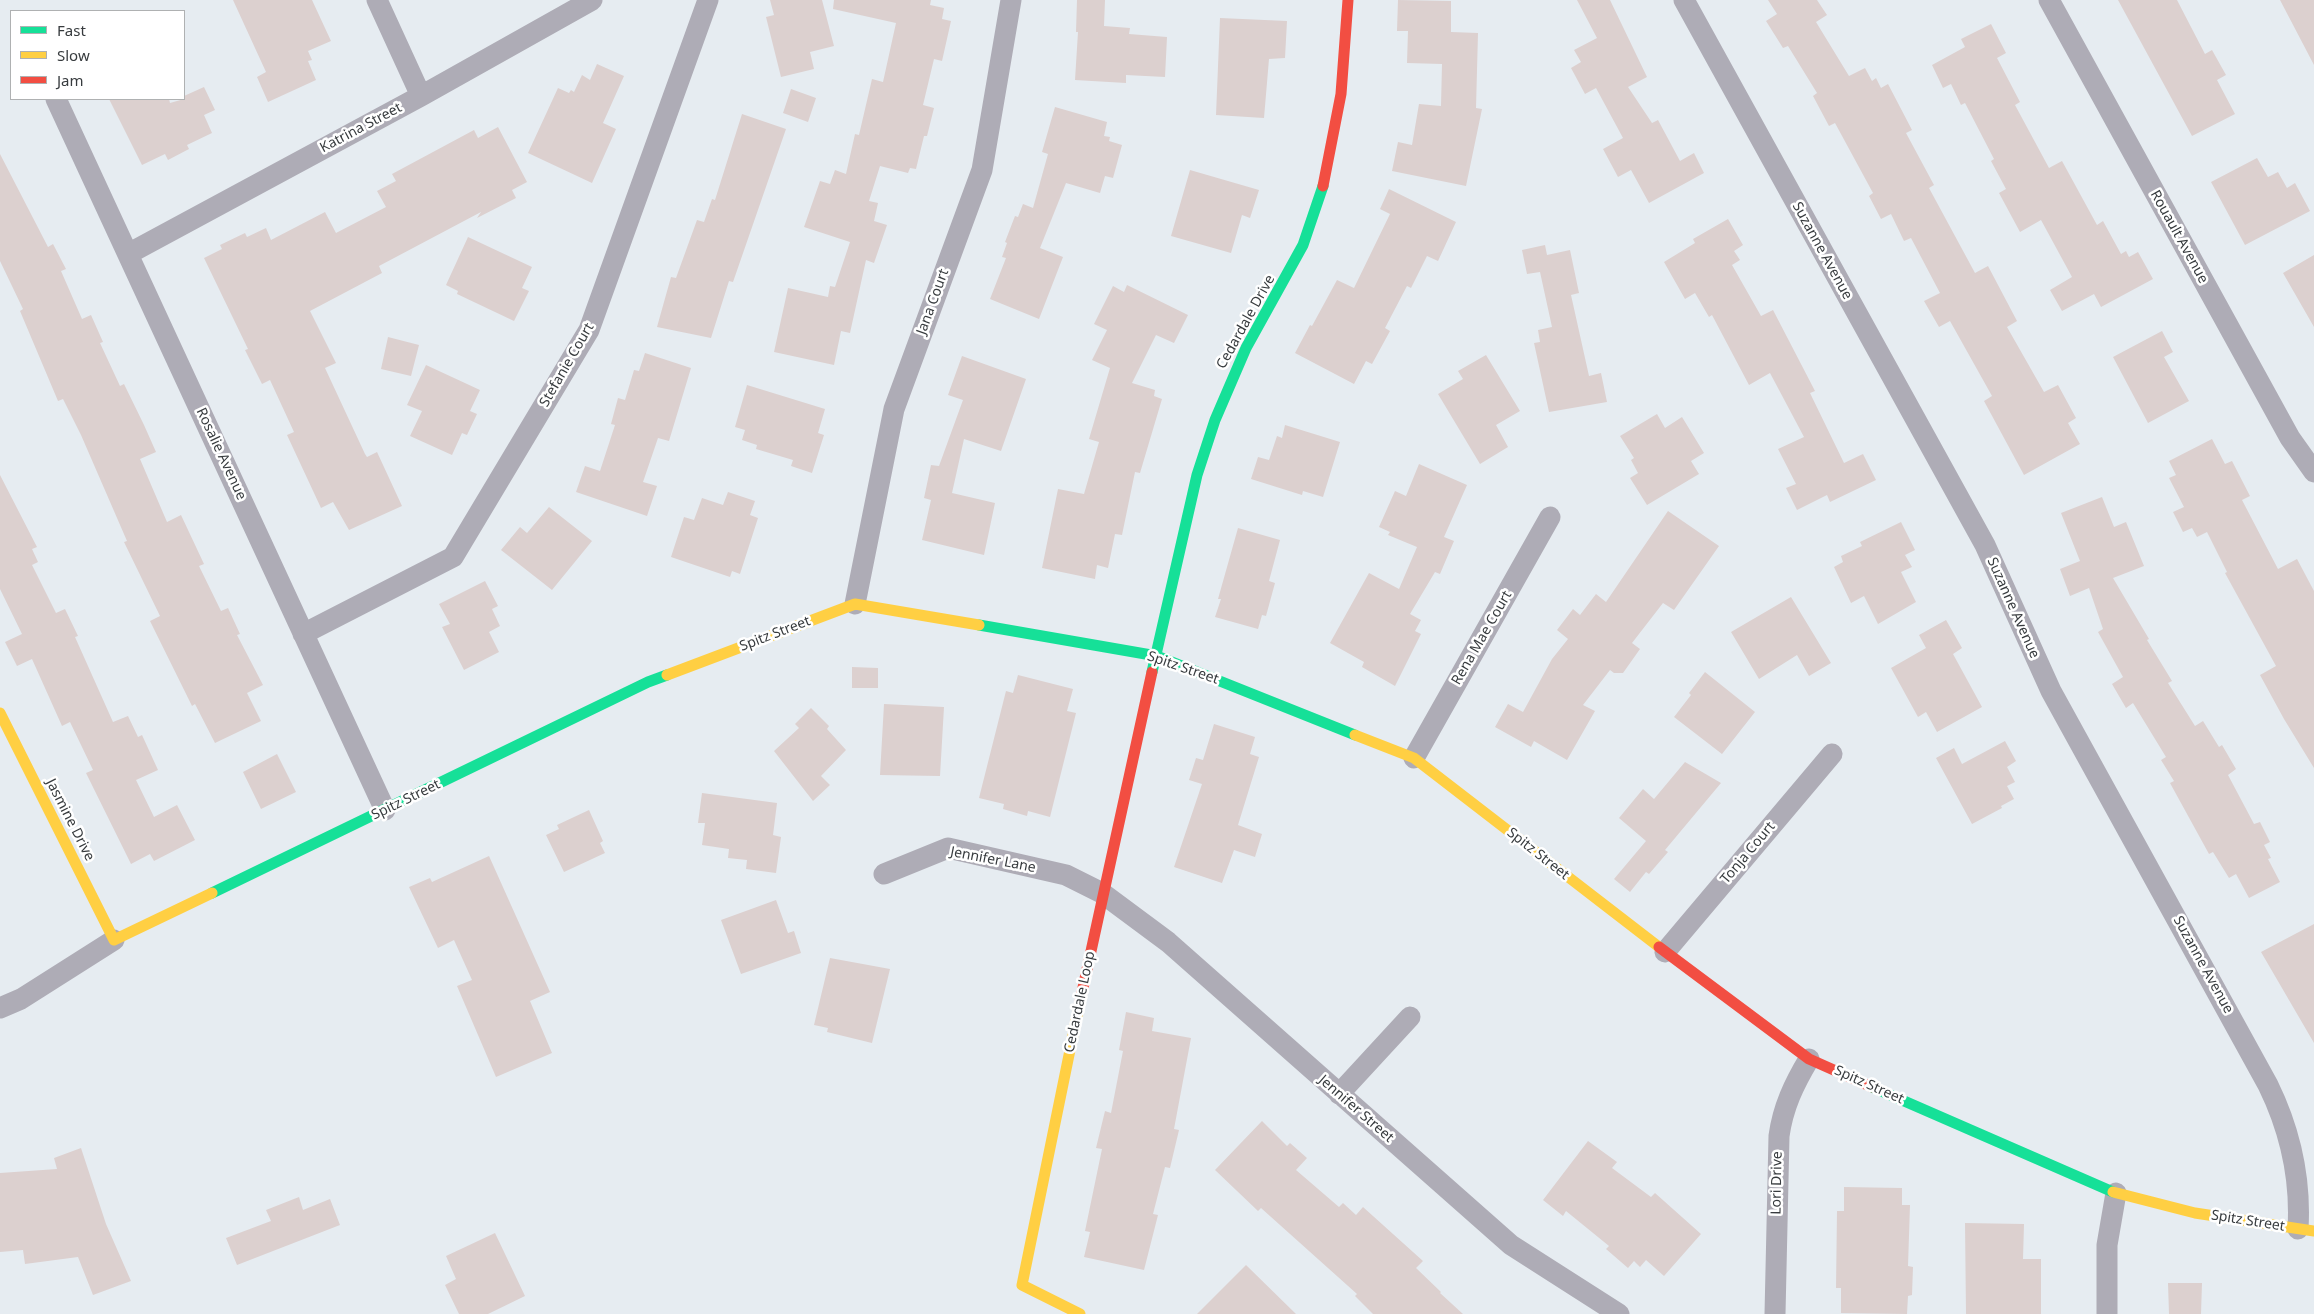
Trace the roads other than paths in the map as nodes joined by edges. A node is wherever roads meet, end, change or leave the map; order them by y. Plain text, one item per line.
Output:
1 (377, 0) edge
2 (592, 0) edge
3 (708, 0) edge
4 (1011, 0) edge
5 (1348, 0) edge
6 (1684, 0) edge
7 (2049, 0) edge
8 (421, 96) junction
9 (56, 100) edge
10 (128, 254) junction
11 (2314, 472) edge
12 (1550, 517) dead end
13 (855, 604) junction
14 (303, 634) junction
15 (1156, 656) junction
16 (0, 713) edge
17 (1832, 754) dead end
18 (1414, 758) junction
19 (385, 810) junction
20 (884, 874) dead end
21 (1102, 893) junction
22 (114, 940) junction
23 (1664, 952) junction
24 (0, 1008) edge
25 (1410, 1017) dead end
26 (1809, 1059) junction
27 (1339, 1094) junction
28 (2116, 1193) junction
29 (2306, 1230) edge
30 (1080, 1314) edge
31 (1619, 1314) edge
32 (1775, 1314) edge
33 (2107, 1314) edge

1 - 8 street
2 - 8 street, Katrina Street
3 - 14 street, Stefanie Court
4 - 13 street, Jana Court
5 - 15 street, Cedardale Drive
6 - 29 street, Suzanne Avenue
7 - 11 street, Rouault Avenue
8 - 10 street, Katrina Street
9 - 10 street, Rosalie Avenue
10 - 14 street, Rosalie Avenue
12 - 18 street, Rena Mae Court
13 - 15 street, Spitz Street
13 - 19 street, Spitz Street
14 - 19 street, Rosalie Avenue
15 - 18 street, Spitz Street
15 - 21 street, Cedardale Loop
16 - 22 street, Jasmine Drive
17 - 23 street, Tonja Court
18 - 23 street, Spitz Street
19 - 22 street, Spitz Street
20 - 21 street, Jennifer Lane
21 - 27 street, Jennifer Street
21 - 30 street, Cedardale Loop
22 - 24 street, Spitz Street
23 - 26 street, Spitz Street
25 - 27 street
26 - 28 street, Spitz Street
26 - 32 street, Lori Drive
27 - 31 street, Jennifer Street
28 - 29 street, Spitz Street
28 - 33 street

